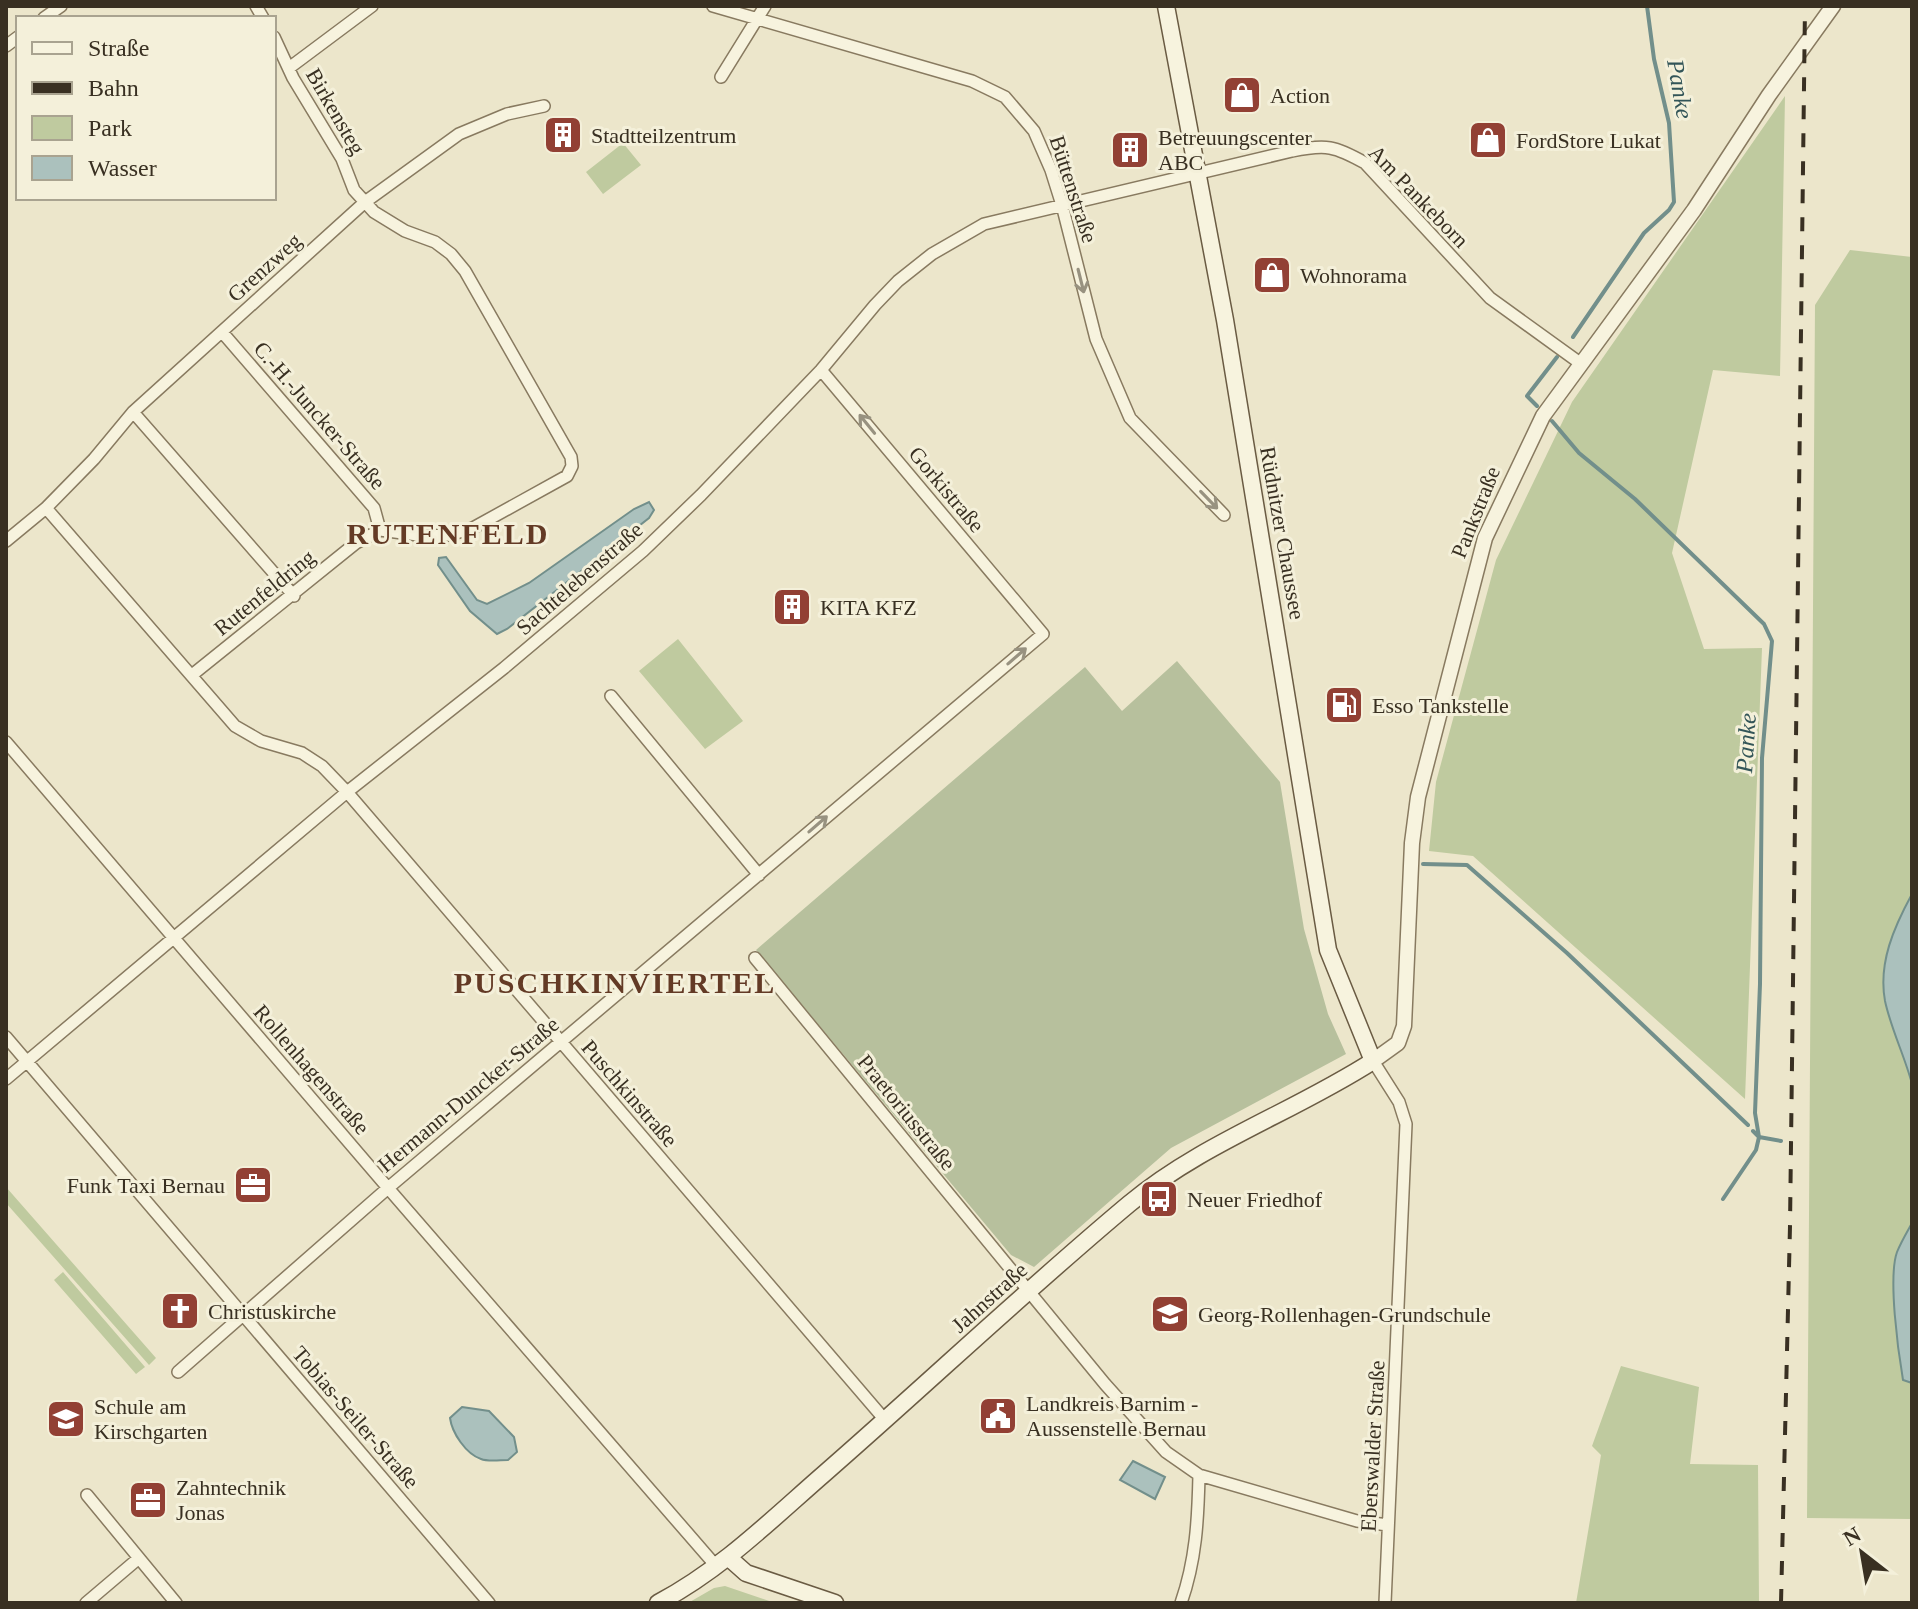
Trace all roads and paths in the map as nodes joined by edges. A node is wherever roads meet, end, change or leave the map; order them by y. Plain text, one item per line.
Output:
1 (372, 6) edge
2 (713, 6) edge
3 (765, 6) edge
4 (1166, 6) edge
5 (1833, 6) edge
6 (757, 18) junction
7 (276, 41) edge
8 (289, 68) junction
9 (721, 77) dead end
10 (544, 106) dead end
11 (1198, 173) junction
12 (365, 202) junction
13 (1062, 205) junction
14 (222, 332) junction
15 (1580, 363) junction
16 (821, 370) junction
17 (133, 412) junction
18 (46, 508) junction
19 (1224, 515) dead end
20 (380, 530) junction
21 (6, 541) edge
22 (294, 596) junction
23 (1043, 634) joint
24 (192, 675) junction
25 (611, 696) dead end
26 (6, 742) edge
27 (347, 792) junction
28 (759, 875) junction
29 (175, 937) junction
30 (755, 958) dead end
31 (6, 1037) edge
32 (560, 1043) junction
33 (1373, 1061) junction
34 (26, 1062) junction
35 (6, 1079) edge
36 (388, 1188) junction
37 (1029, 1290) junction
38 (242, 1316) junction
39 (178, 1372) dead end
40 (885, 1420) junction
41 (1199, 1475) junction
42 (87, 1495) dead end
43 (1388, 1525) junction
44 (139, 1558) junction
45 (722, 1562) junction
46 (86, 1603) edge
47 (176, 1603) edge
48 (489, 1603) edge
49 (658, 1603) edge
50 (835, 1603) edge
51 (1181, 1603) edge
52 (1385, 1603) edge

1 - 8 street
2 - 6 street, Büttenstraße
3 - 6 street
4 - 11 main road, Rüdnitzer Chaussee
5 - 15 street, Pankstraße
6 - 9 street
6 - 13 street, Büttenstraße
7 - 8 street, Birkensteg
8 - 12 street, Birkensteg
10 - 12 street, Grenzweg
11 - 13 street, Sachtelebenstraße
11 - 15 street, Am Pankeborn
11 - 33 main road, Rüdnitzer Chaussee
12 - 14 street, Grenzweg
12 - 20 street
13 - 16 street, Sachtelebenstraße
13 -> 19 street, Büttenstraße
14 - 17 street, Grenzweg
14 - 20 street, C.-H.-Juncker-Straße
15 - 33 street, Pankstraße
23 -> 16 street, Gorkistraße
16 - 27 street, Sachtelebenstraße
17 - 18 street, Grenzweg
17 - 22 street
18 - 21 street, Grenzweg
18 - 24 street
20 - 22 street, Rutenfeldring
22 - 24 street, Rutenfeldring
28 -> 23 street, Hermann-Duncker-Straße
24 - 27 street
25 - 28 street
26 - 29 street, Rollenhagenstraße
27 - 29 street, Sachtelebenstraße
27 - 32 street, Puschkinstraße
28 - 32 street, Hermann-Duncker-Straße
29 - 34 street, Sachtelebenstraße
29 - 36 street, Rollenhagenstraße
30 - 37 street, Praetoriusstraße
31 - 34 street, Tobias-Seiler-Straße
32 - 36 street, Hermann-Duncker-Straße
32 - 40 street, Puschkinstraße
33 - 37 main road, Jahnstraße
33 - 43 street, Eberswalder Straße
34 - 35 street, Sachtelebenstraße
34 - 38 street, Tobias-Seiler-Straße
36 - 38 street, Hermann-Duncker-Straße
36 - 45 street, Rollenhagenstraße
37 - 40 main road, Jahnstraße
37 - 41 street, Praetoriusstraße
38 - 39 street, Hermann-Duncker-Straße
38 - 48 street, Tobias-Seiler-Straße
40 - 45 main road, Jahnstraße
41 - 43 street, Praetoriusstraße
41 - 51 street
42 - 44 street
43 - 52 street, Eberswalder Straße
44 - 46 street
44 - 47 street
45 - 49 main road, Jahnstraße
45 - 50 main road

